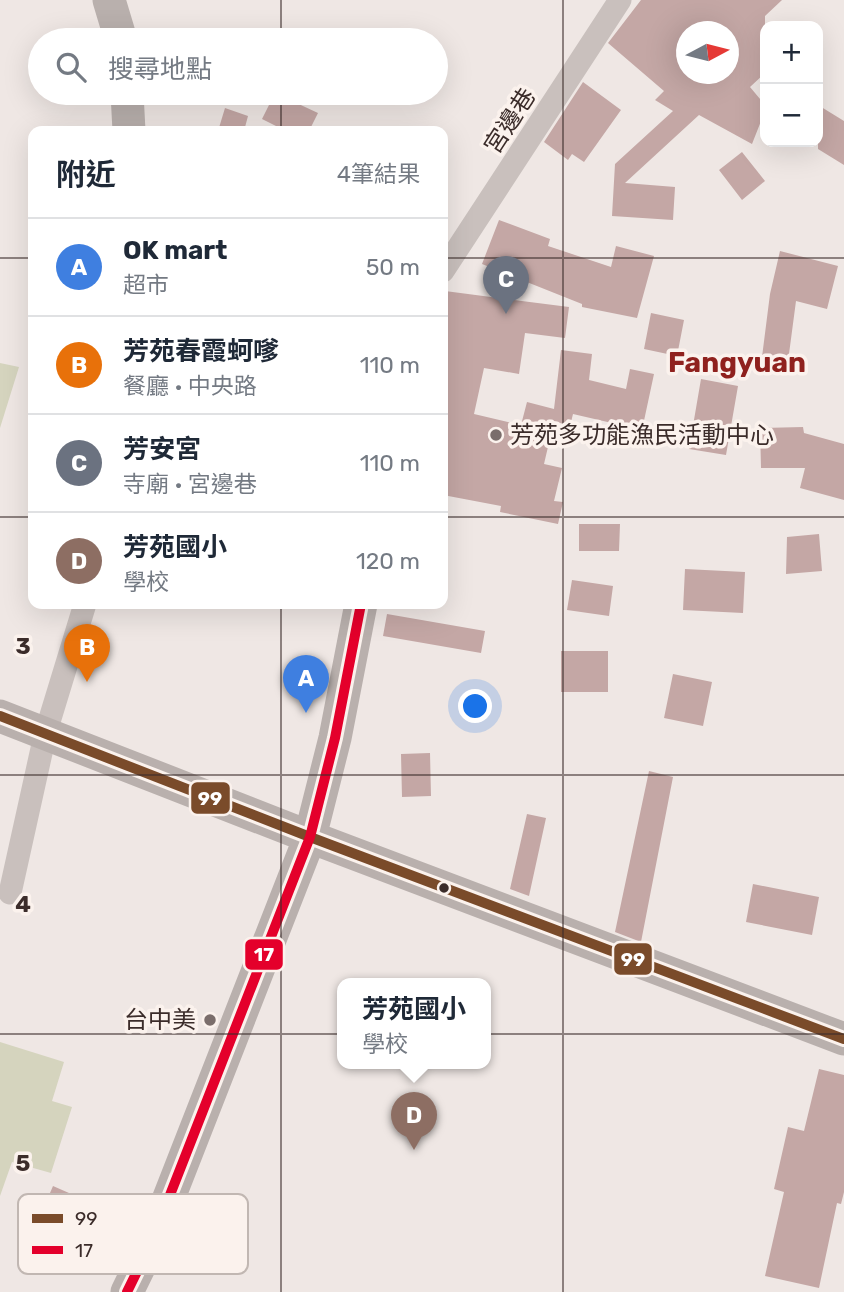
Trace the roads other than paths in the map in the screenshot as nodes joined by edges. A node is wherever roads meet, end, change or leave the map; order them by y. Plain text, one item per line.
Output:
1 (109, 0) edge
2 (620, 0) edge
3 (117, 28) edge
4 (128, 105) edge
5 (130, 126) edge
6 (448, 263) edge
7 (83, 609) edge
8 (360, 609) edge
9 (0, 716) edge
10 (45, 735) junction
11 (310, 837) junction
12 (10, 893) dead end
13 (844, 1039) edge
14 (170, 1194) edge
15 (136, 1274) edge
16 (127, 1292) edge

1 - 3 street
2 - 6 street, 宮邊巷
4 - 5 street
7 - 10 street
8 - 11 street
9 - 10 street
10 - 11 street
10 - 12 street
11 - 13 street
11 - 14 street
15 - 16 street

